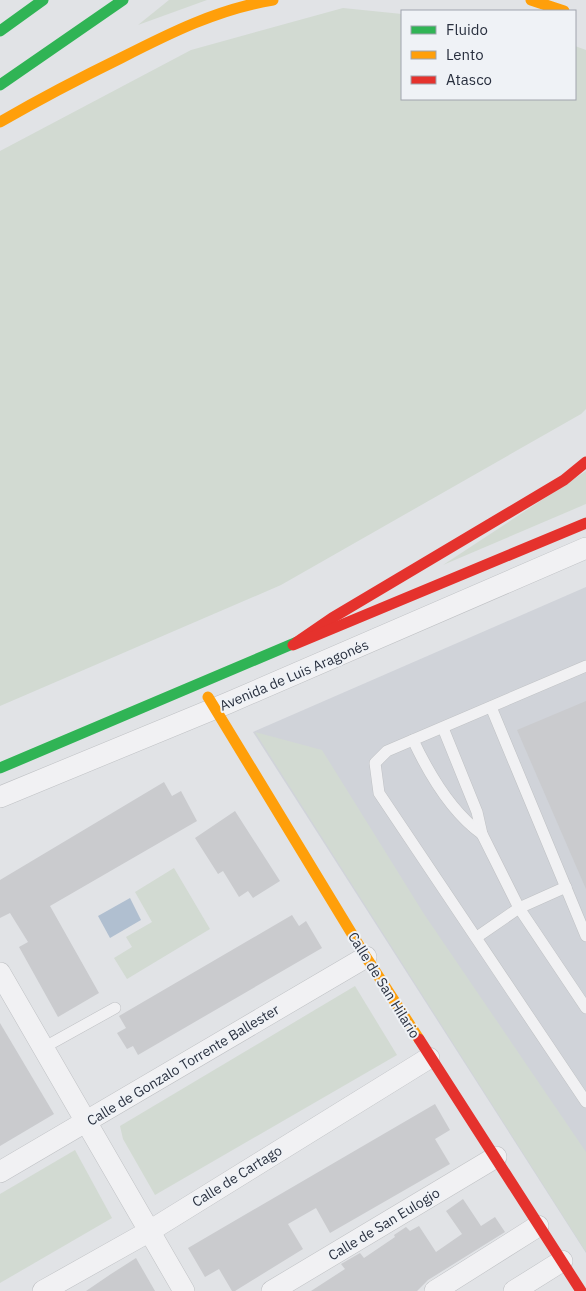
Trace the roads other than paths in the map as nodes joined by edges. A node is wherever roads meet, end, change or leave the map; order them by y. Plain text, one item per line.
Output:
1 (43, 0) edge
2 (122, 0) edge
3 (273, 0) edge
4 (531, 0) edge
5 (561, 10) edge
6 (0, 31) edge
7 (0, 85) edge
8 (0, 122) edge
9 (586, 462) edge
10 (586, 523) edge
11 (586, 548) edge
12 (293, 646) junction
13 (586, 666) edge
14 (220, 675) junction
15 (183, 691) junction
16 (211, 703) junction
17 (491, 707) junction
18 (442, 728) junction
19 (413, 740) junction
20 (0, 768) edge
21 (0, 796) edge
22 (482, 834) junction
23 (566, 887) junction
24 (519, 908) junction
25 (586, 936) edge
26 (477, 937) junction
27 (366, 957) junction
28 (0, 973) edge
29 (115, 1008) dead end
30 (586, 1008) edge
31 (43, 1048) junction
32 (429, 1058) junction
33 (586, 1102) edge
34 (86, 1123) junction
35 (496, 1157) junction
36 (0, 1172) edge
37 (538, 1226) junction
38 (148, 1232) junction
39 (562, 1261) junction
40 (52, 1289) edge
41 (184, 1291) edge
42 (272, 1291) edge
43 (435, 1291) edge
44 (514, 1291) edge
45 (582, 1291) edge

1 - 6 main road
2 - 7 main road
3 - 8 main road
4 - 5 main road
9 - 12 main road
10 - 12 main road
11 - 16 street, Avenida de Luis Aragonés
12 - 14 main road, Avenida de Luis Aragonés
13 - 17 lane
14 - 15 main road, Avenida de Luis Aragonés
14 - 16 street
15 - 16 street
15 - 20 main road, Avenida de Luis Aragonés
16 - 21 street, Avenida de Luis Aragonés
16 - 27 main road, Calle de San Hilario
17 - 18 lane
17 - 23 lane
18 - 19 lane
18 - 22 lane
19 - 22 lane
19 - 26 lane
22 - 24 lane
23 - 24 lane
23 - 25 lane
24 - 26 lane
24 - 30 lane
26 - 33 lane
27 - 32 main road, Calle de San Hilario
27 - 34 street, Calle de Gonzalo Torrente Ballester
28 - 31 street
29 - 31 lane
31 - 34 street
32 - 35 main road, Calle de San Hilario
32 - 38 street, Calle de Cartago
34 - 36 street, Calle de Gonzalo Torrente Ballester
34 - 38 street
35 - 37 main road, Calle de San Hilario
35 - 42 street, Calle de San Eulogio
37 - 39 main road, Calle de San Hilario
37 - 43 street
38 - 40 street, Calle de Cartago
38 - 41 street
39 - 44 street
39 - 45 main road, Calle de San Hilario

